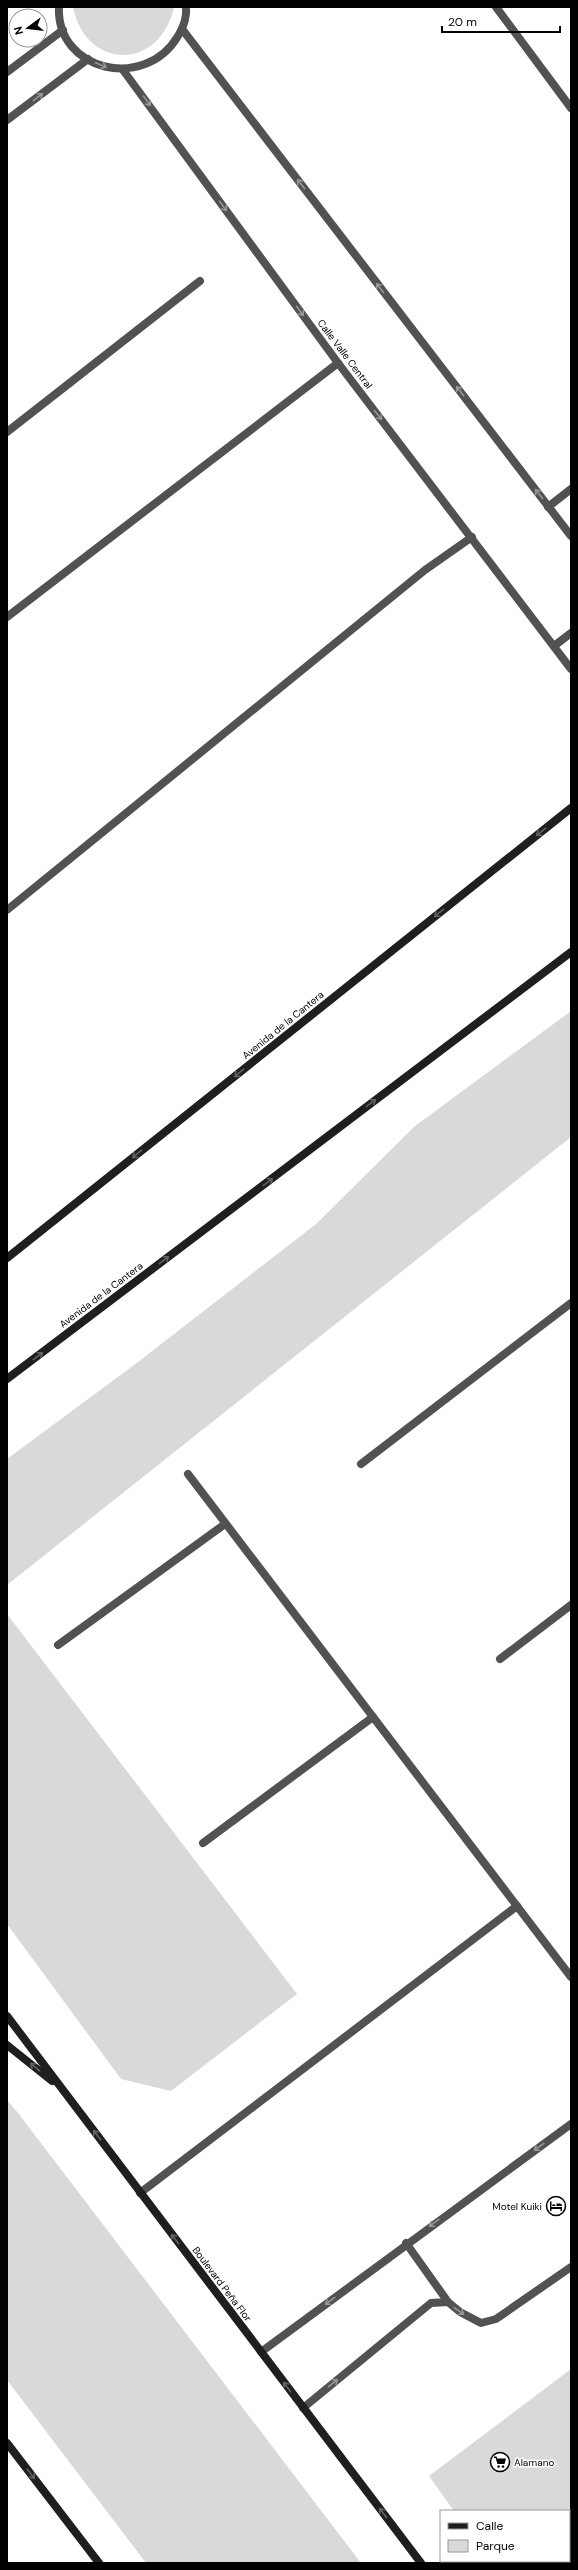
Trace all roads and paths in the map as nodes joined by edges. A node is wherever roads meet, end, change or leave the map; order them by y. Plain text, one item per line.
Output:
1 (59, 7) edge
2 (186, 7) edge
3 (496, 7) edge
4 (182, 29) junction
5 (64, 30) junction
6 (88, 59) junction
7 (124, 70) junction
8 (7, 72) edge
9 (571, 108) edge
10 (7, 120) edge
11 (200, 281) dead end
12 (338, 363) junction
13 (7, 432) edge
14 (571, 489) edge
15 (548, 506) junction
16 (472, 536) junction
17 (571, 536) edge
18 (7, 617) edge
19 (571, 632) edge
20 (554, 646) junction
21 (571, 668) edge
22 (571, 808) edge
23 (7, 910) edge
24 (571, 952) edge
25 (7, 1258) edge
26 (571, 1303) edge
27 (7, 1379) edge
28 (361, 1464) dead end
29 (188, 1474) dead end
30 (225, 1524) junction
31 (571, 1605) edge
32 (58, 1645) dead end
33 (500, 1659) dead end
34 (373, 1717) junction
35 (203, 1843) dead end
36 (518, 1906) junction
37 (571, 1977) edge
38 (7, 2016) edge
39 (7, 2045) edge
40 (62, 2089) junction
41 (571, 2124) edge
42 (140, 2193) junction
43 (406, 2243) junction
44 (571, 2267) edge
45 (448, 2302) junction
46 (261, 2352) junction
47 (303, 2408) junction
48 (7, 2443) edge
49 (99, 2563) edge
50 (421, 2563) edge

1 - 5 street
2 - 4 street
3 - 9 street
4 - 7 street
15 -> 4 street
5 - 6 street
5 - 8 street
6 -> 7 street
10 -> 6 street
7 -> 12 street, Calle Valle Central
11 - 13 street
12 -> 16 street, Calle Valle Central
12 - 18 street
14 - 15 street
15 - 17 street
16 - 20 street, Calle Valle Central
16 - 23 street
19 - 20 street
20 - 21 street, Calle Valle Central
22 -> 25 street, Avenida de la Cantera
27 -> 24 street, Avenida de la Cantera
26 - 28 street
29 - 30 street
30 - 32 street
30 - 34 street
31 - 33 street
34 - 35 street
34 - 36 street
36 - 37 street
36 - 42 street
38 - 40 street, Boulevard Peña Flor
40 -> 39 street
42 -> 40 street, Boulevard Peña Flor
41 -> 43 street
46 -> 42 street, Boulevard Peña Flor
43 - 45 street
43 -> 46 street
45 -> 44 street
47 -> 45 street
47 -> 46 street, Boulevard Peña Flor
50 -> 47 street, Boulevard Peña Flor
48 -> 49 street

